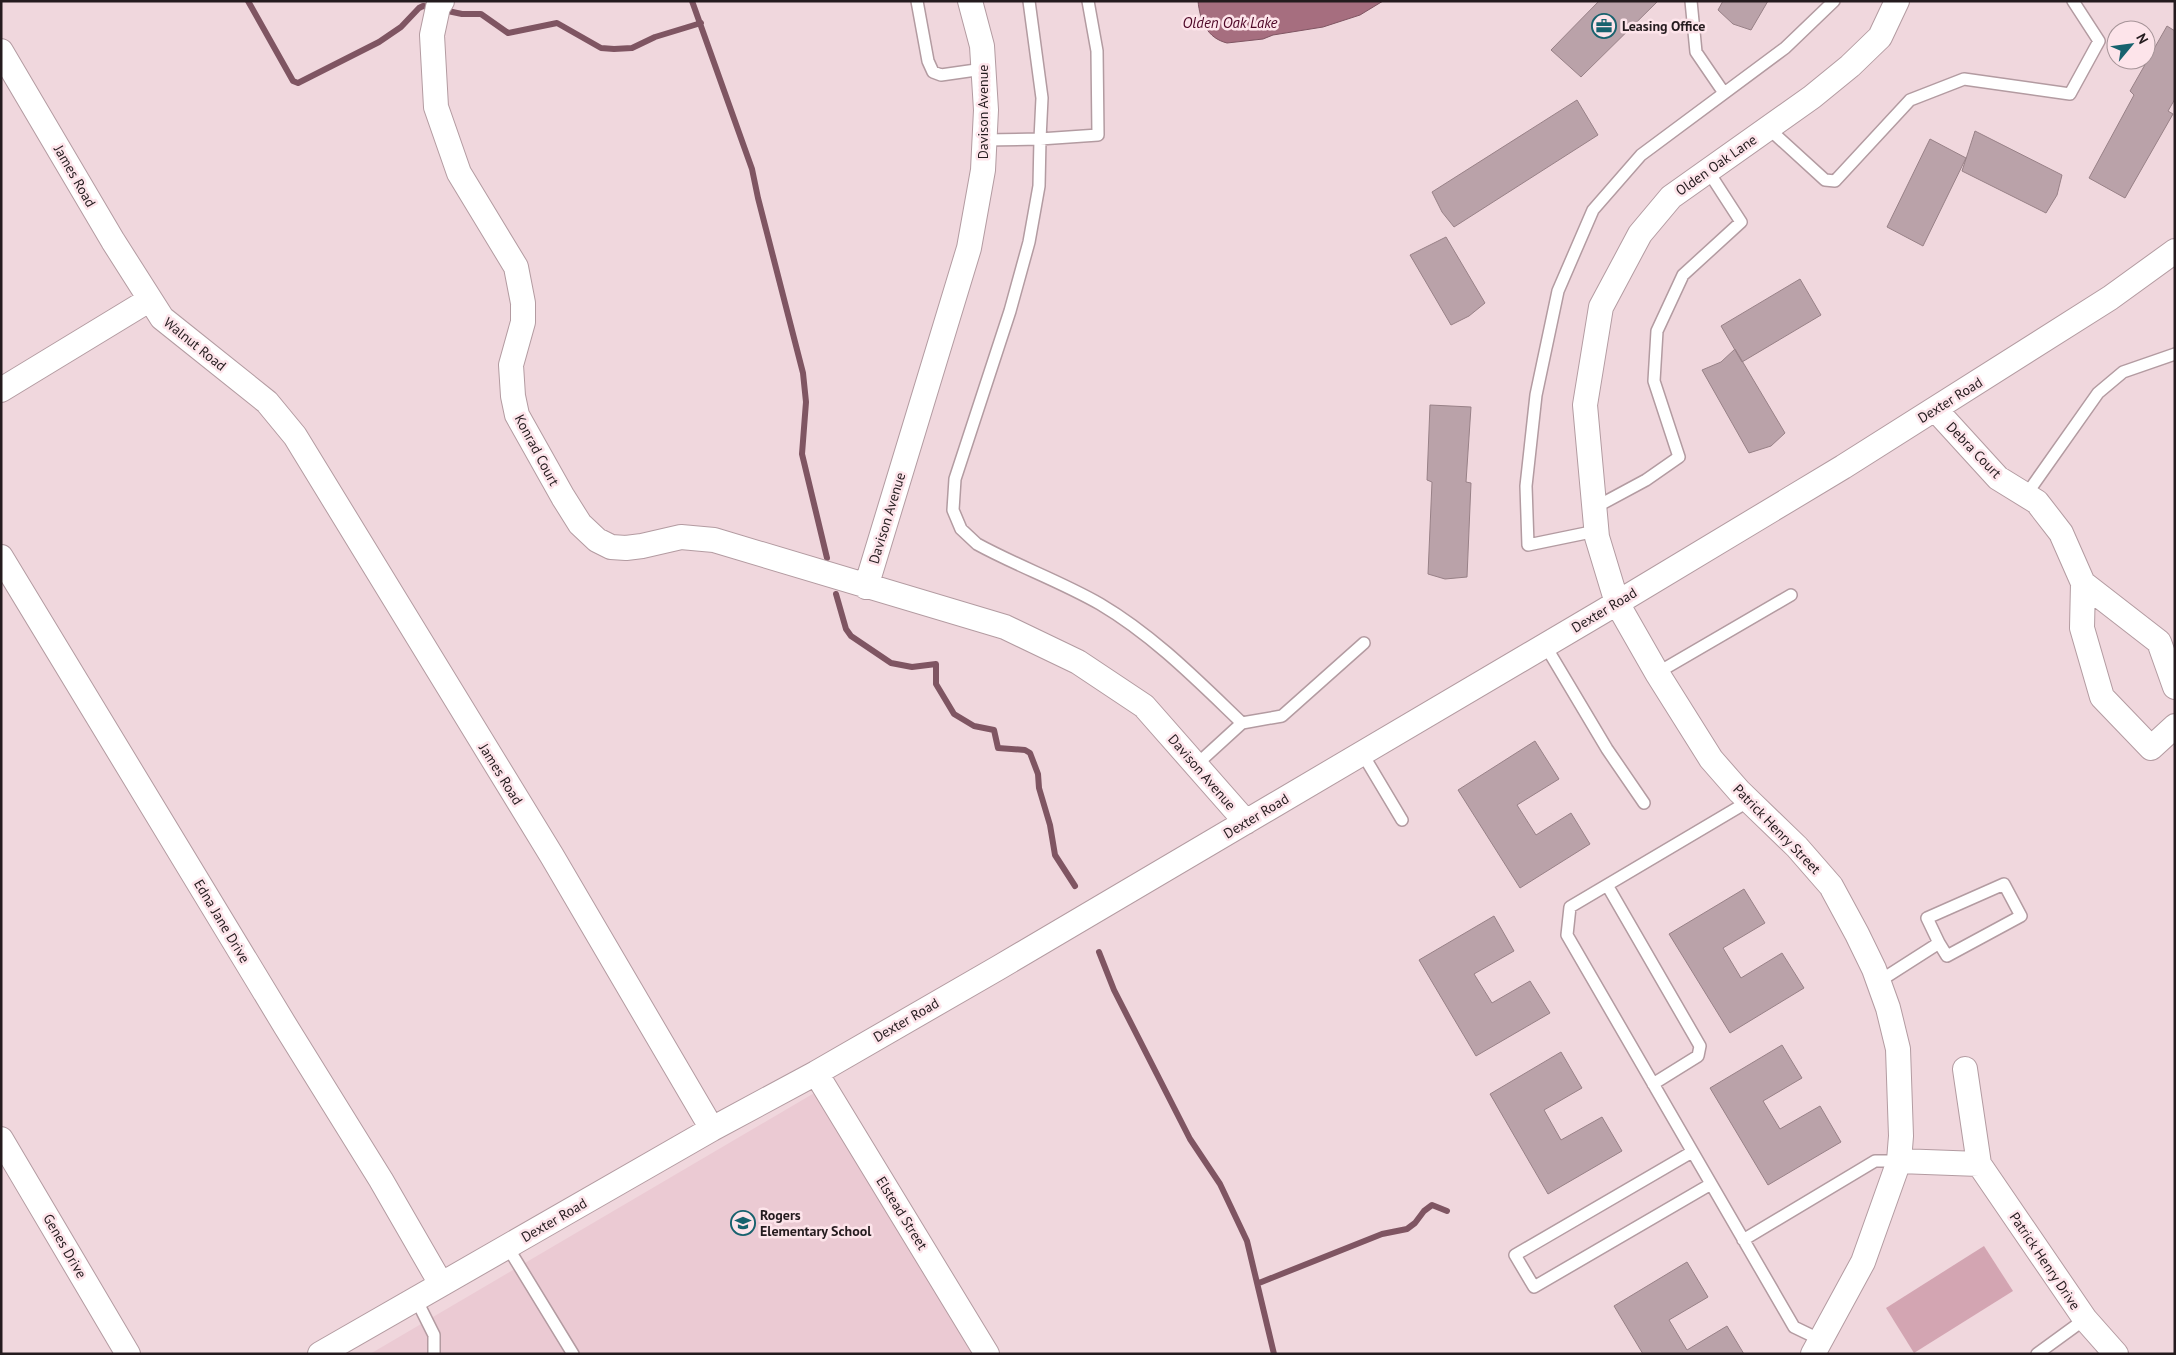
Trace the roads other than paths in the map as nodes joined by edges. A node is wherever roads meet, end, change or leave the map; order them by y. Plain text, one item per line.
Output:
1 (442, 1) edge
2 (917, 1) edge
3 (970, 1) edge
4 (1029, 1) edge
5 (1088, 1) edge
6 (1692, 1) edge
7 (1834, 1) edge
8 (1897, 1) edge
9 (2073, 1) edge
10 (1, 51) edge
11 (983, 69) junction
12 (1724, 94) junction
13 (1768, 128) junction
14 (1040, 139) junction
15 (984, 140) junction
16 (1708, 171) junction
17 (2175, 251) edge
18 (149, 300) junction
19 (2175, 354) edge
20 (1, 390) edge
21 (1935, 409) junction
22 (284, 422) joint
23 (2026, 495) junction
24 (1595, 519) junction
25 (1, 557) edge
26 (2084, 583) junction
27 (866, 587) junction
28 (1791, 595) dead end
29 (1617, 603) junction
30 (1364, 644) dead end
31 (1545, 645) junction
32 (1657, 673) junction
33 (2175, 688) edge
34 (1242, 723) junction
35 (2175, 726) edge
36 (1362, 754) junction
37 (1196, 765) junction
38 (1749, 800) junction
39 (1644, 803) dead end
40 (1402, 820) dead end
41 (1246, 822) junction
42 (1607, 885) junction
43 (1940, 943) junction
44 (1878, 982) junction
45 (1965, 1069) dead end
46 (816, 1072) junction
47 (1653, 1084) junction
48 (712, 1129) junction
49 (1, 1139) edge
50 (1692, 1152) junction
51 (1899, 1161) junction
52 (1979, 1164) junction
53 (1711, 1184) junction
54 (1744, 1240) junction
55 (507, 1246) junction
56 (441, 1284) junction
57 (416, 1299) junction
58 (2085, 1319) junction
59 (1817, 1347) edge
60 (128, 1354) edge
61 (320, 1354) edge
62 (434, 1354) edge
63 (573, 1354) edge
64 (987, 1354) edge
65 (2037, 1354) edge
66 (2116, 1354) edge

1 - 27 street, Konrad Court
2 - 11 lane
3 - 11 street, Davison Avenue
4 - 14 lane
5 - 14 lane
6 - 12 lane
7 - 12 lane
8 - 13 street, Olden Oak Lane
9 - 13 lane
10 - 18 street, James Road
11 - 15 street, Davison Avenue
12 - 24 lane
13 - 16 street, Olden Oak Lane
14 - 15 lane
14 - 34 lane
15 - 27 street, Davison Avenue
16 - 24 street, Olden Oak Lane
16 - 24 lane
17 - 21 street, Dexter Road
18 - 20 street
18 - 22 street, Walnut Road
19 - 23 lane
21 - 23 street, Debra Court
21 - 29 street, Dexter Road
22 - 48 street, James Road
23 - 26 street, Debra Court
24 - 29 street, Olden Oak Lane
25 - 56 street, Edna Jane Drive
26 - 33 street, Debra Court
26 - 35 street, Debra Court
27 - 37 street, Davison Avenue
28 - 32 lane
29 - 31 street, Dexter Road
29 - 32 street, Patrick Henry Street
30 - 34 lane
31 - 36 street, Dexter Road
31 - 39 lane
32 - 38 street, Patrick Henry Street
34 - 37 lane
36 - 40 lane
36 - 41 street, Dexter Road
37 - 41 street, Davison Avenue
38 - 42 lane
38 - 44 street, Patrick Henry Street
41 - 46 street, Dexter Road
42 - 47 lane
42 - 47 lane
43 - 43 lane
43 - 44 lane
44 - 51 street, Patrick Henry Street
45 - 52 street, Patrick Henry Drive
46 - 48 street, Dexter Road
46 - 64 street, Elstead Street
47 - 50 lane
48 - 55 street, Dexter Road
49 - 60 street, Genes Drive
50 - 53 lane
50 - 53 lane
51 - 52 street
51 - 54 lane
51 - 59 street, Patrick Henry Street
52 - 58 street, Patrick Henry Drive
53 - 54 lane
54 - 59 lane
55 - 56 street, Dexter Road
55 - 63 lane
56 - 57 street, Dexter Road
57 - 61 street, Dexter Road
57 - 62 lane
58 - 65 lane
58 - 66 street, Patrick Henry Drive

